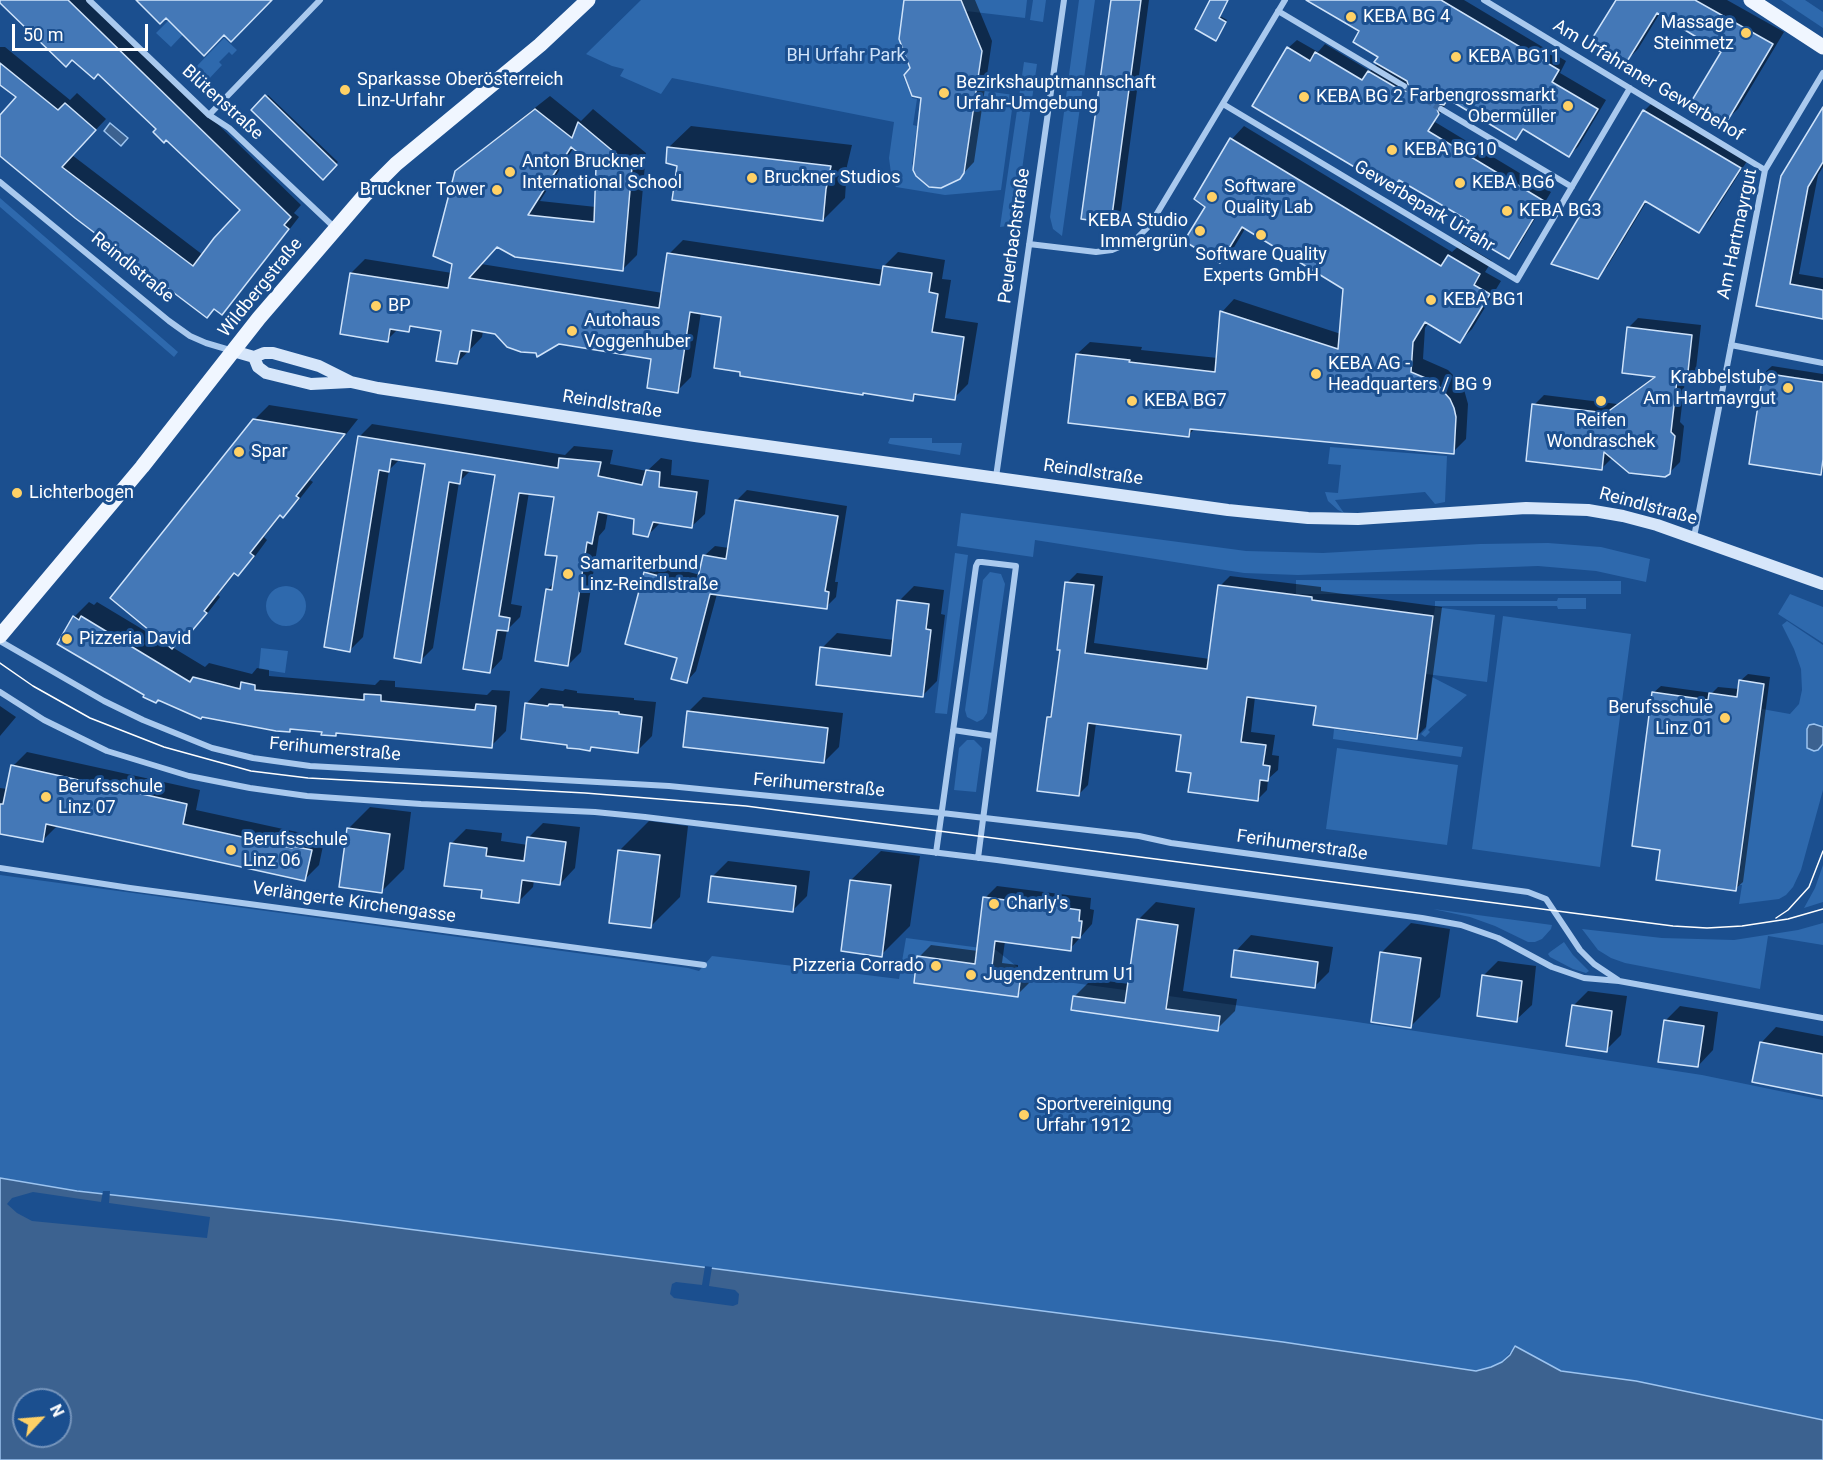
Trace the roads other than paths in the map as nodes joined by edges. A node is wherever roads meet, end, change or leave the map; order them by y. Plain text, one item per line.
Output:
1 (89, 0) edge
2 (320, 0) edge
3 (588, 0) edge
4 (1064, 0) edge
5 (1285, 0) edge
6 (1484, 0) edge
7 (1751, 0) edge
8 (1278, 11) junction
9 (1823, 47) edge
10 (1823, 73) edge
11 (1404, 86) tunnel mouth
12 (1630, 88) junction
13 (1222, 104) junction
14 (1442, 109) tunnel mouth
15 (209, 115) junction
16 (1765, 170) junction
17 (0, 182) edge
18 (1572, 187) junction
19 (335, 228) junction
20 (1029, 244) junction
21 (1731, 345) junction
22 (233, 351) junction
23 (254, 357) junction
24 (1823, 363) edge
25 (351, 382) junction
26 (996, 477) junction
27 (1694, 537) junction
28 (1823, 584) edge
29 (0, 636) edge
30 (0, 641) edge
31 (0, 692) edge
32 (954, 730) junction
33 (993, 736) junction
34 (942, 813) junction
35 (982, 818) junction
36 (936, 853) junction
37 (978, 858) junction
38 (0, 868) edge
39 (704, 965) dead end
40 (1619, 981) junction
41 (1823, 1018) edge

1 - 15 street, Blütenstraße
2 - 15 street
3 - 19 main road, Wildbergstraße
4 - 20 street, Peuerbachstraße
5 - 8 street
6 - 12 street, Am Urfahraner Gewerbehof
7 - 9 main road
8 - 11 street
8 - 13 street
10 - 16 street, Am Hartmayrgut
12 - 16 street, Am Urfahraner Gewerbehof
12 - 18 street, Gewerbepark Urfahr
13 - 18 street, Gewerbepark Urfahr
13 - 20 street
14 - 18 street
15 - 19 street, Blütenstraße
16 - 21 street, Am Hartmayrgut
17 - 22 street, Reindlstraße
19 - 22 main road, Wildbergstraße
20 - 26 street, Peuerbachstraße
21 - 24 street
21 - 27 street, Am Hartmayrgut
22 - 23 street, Reindlstraße
22 - 29 main road, Wildbergstraße
23 - 25 street, Reindlstraße
23 - 25 street, Reindlstraße
25 - 26 street, Reindlstraße
26 - 27 street, Reindlstraße
27 - 28 street, Reindlstraße
30 - 34 street, Ferihumerstraße
31 - 36 street, Ferihumerstraße
32 - 33 street
32 - 33 street
32 - 34 street
33 - 35 street
34 - 35 street, Ferihumerstraße
34 - 36 street
35 - 37 street
35 - 40 street, Ferihumerstraße
36 - 37 street, Ferihumerstraße
37 - 40 street, Ferihumerstraße
38 - 39 street, Verlängerte Kirchengasse
40 - 41 street, Ferihumerstraße

